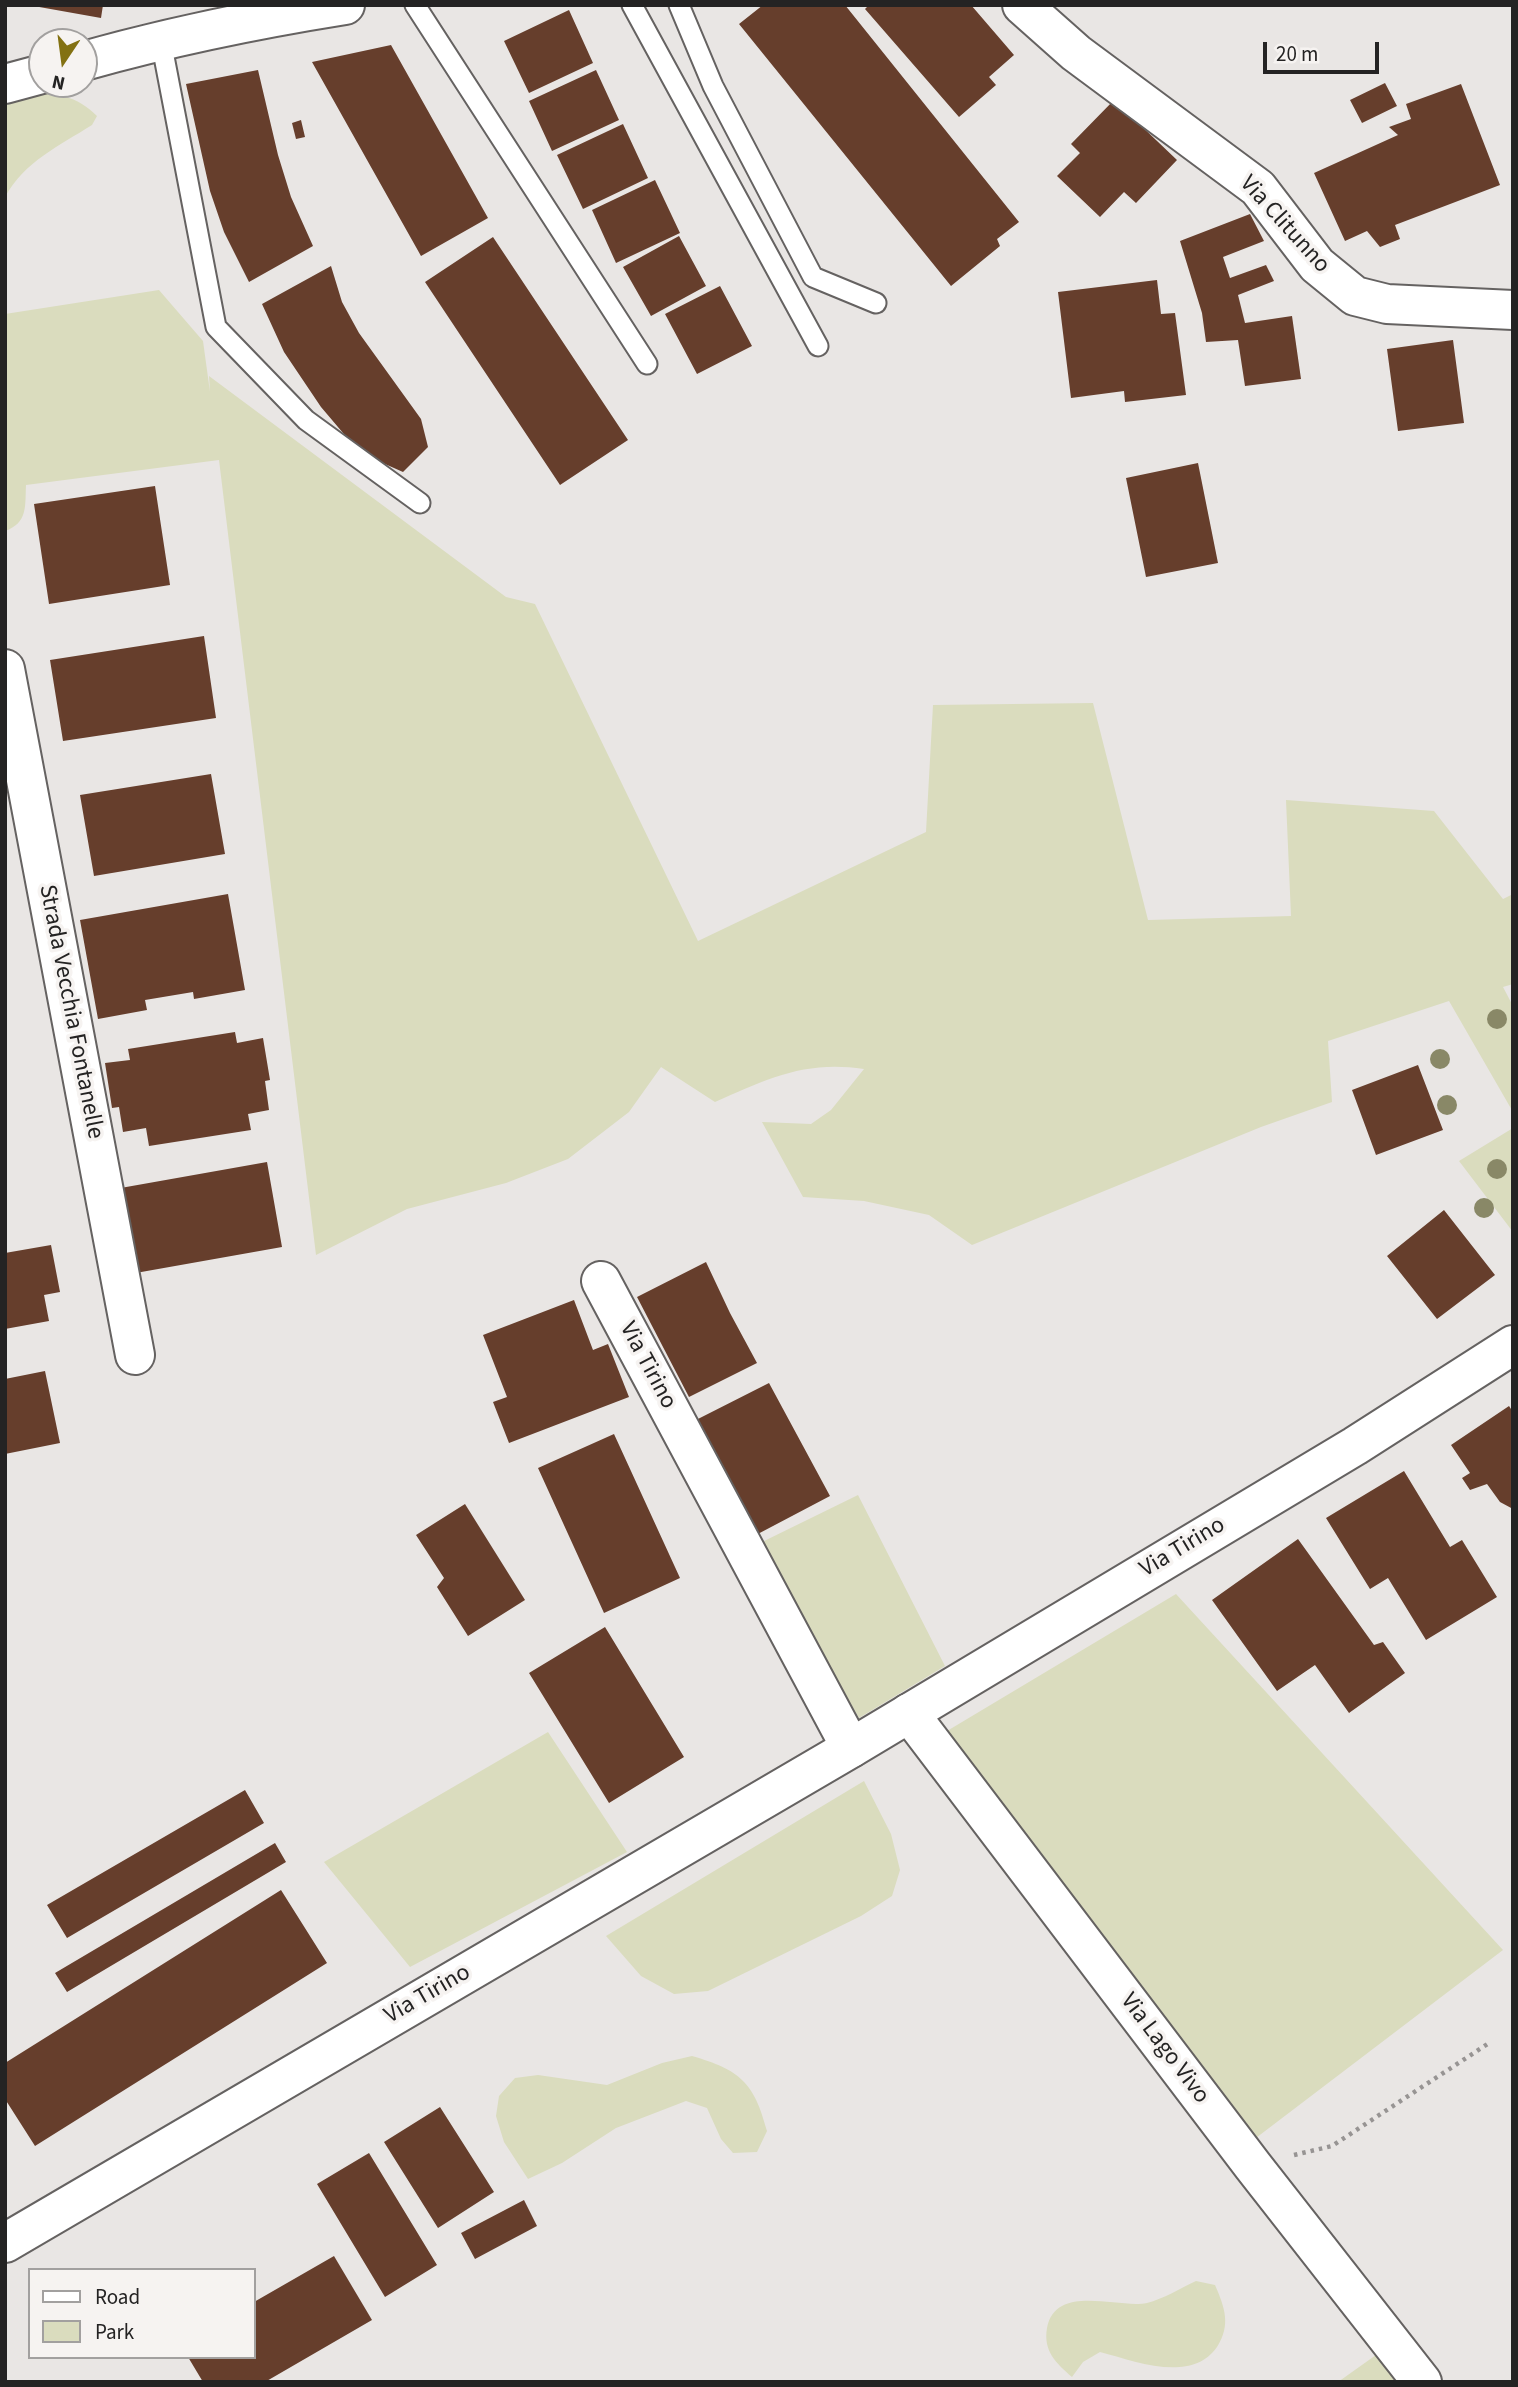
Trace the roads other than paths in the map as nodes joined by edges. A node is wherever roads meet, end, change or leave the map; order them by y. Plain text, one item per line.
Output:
1 (345, 5) edge
2 (415, 5) edge
3 (632, 5) edge
4 (679, 5) edge
5 (1022, 5) edge
6 (161, 41) junction
7 (98, 57) edge
8 (28, 78) edge
9 (5, 84) edge
10 (876, 303) dead end
11 (1513, 310) edge
12 (818, 346) dead end
13 (647, 364) dead end
14 (420, 503) dead end
15 (5, 668) edge
16 (601, 1281) dead end
17 (1513, 1345) edge
18 (135, 1355) dead end
19 (909, 1713) junction
20 (852, 1748) junction
21 (5, 2243) edge
22 (1422, 2382) edge

1 - 6 street
2 - 13 lane
3 - 12 lane
4 - 10 lane
5 - 11 street, Via Clitunno
6 - 7 street
6 - 14 lane
8 - 9 street
15 - 18 street, Strada Vecchia Fontanelle
16 - 20 street, Via Tirino
17 - 19 street, Via Tirino
19 - 20 street, Via Tirino
19 - 22 street, Via Lago Vivo
20 - 21 street, Via Tirino

